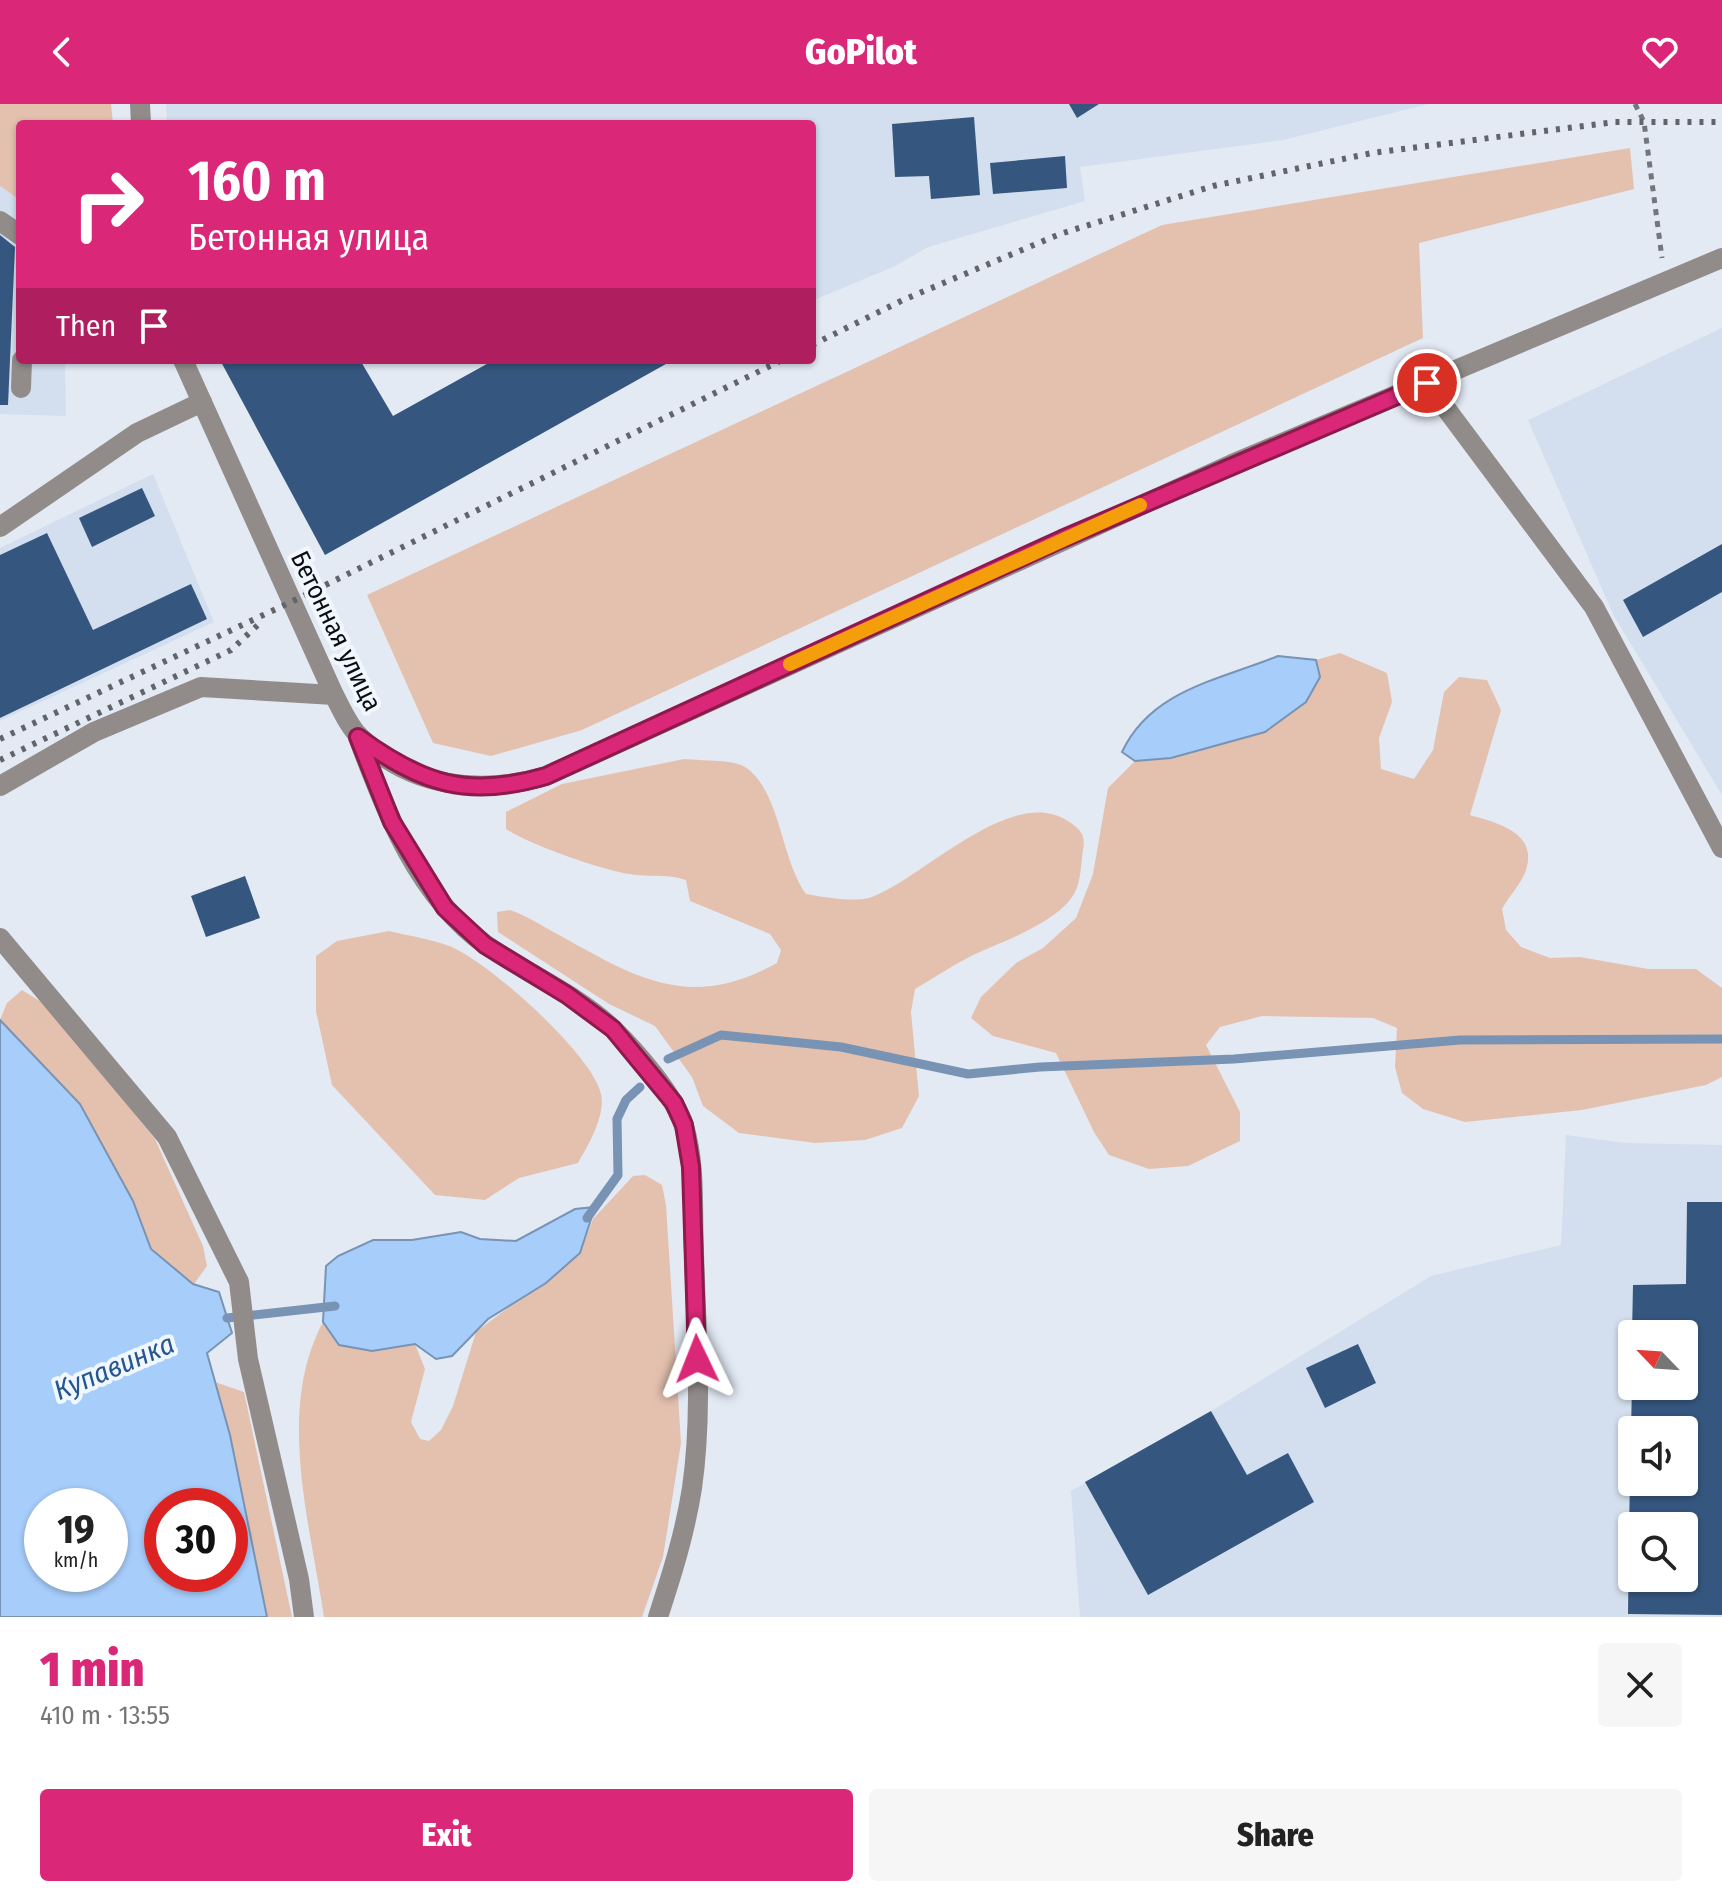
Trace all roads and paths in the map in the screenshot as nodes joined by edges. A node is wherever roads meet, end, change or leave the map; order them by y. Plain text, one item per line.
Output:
1 (1635, 104) edge
2 (1722, 258) edge
3 (1665, 282) junction
4 (22, 364) edge
5 (185, 364) edge
6 (1427, 383) junction
7 (21, 388) dead end
8 (202, 402) junction
9 (0, 527) edge
10 (334, 695) junction
11 (358, 737) junction
12 (0, 786) edge
13 (1722, 848) edge
14 (0, 938) edge
15 (304, 1617) edge
16 (658, 1617) edge

1 - 3 path
2 - 3 street, Бетонная улица
3 - 6 street, Бетонная улица
4 - 7 street
5 - 8 street, Бетонная улица
6 - 11 street, Бетонная улица
6 - 13 street
8 - 9 street
8 - 10 street, Бетонная улица
10 - 11 street, Бетонная улица
10 - 12 street
11 - 16 street
14 - 15 street

